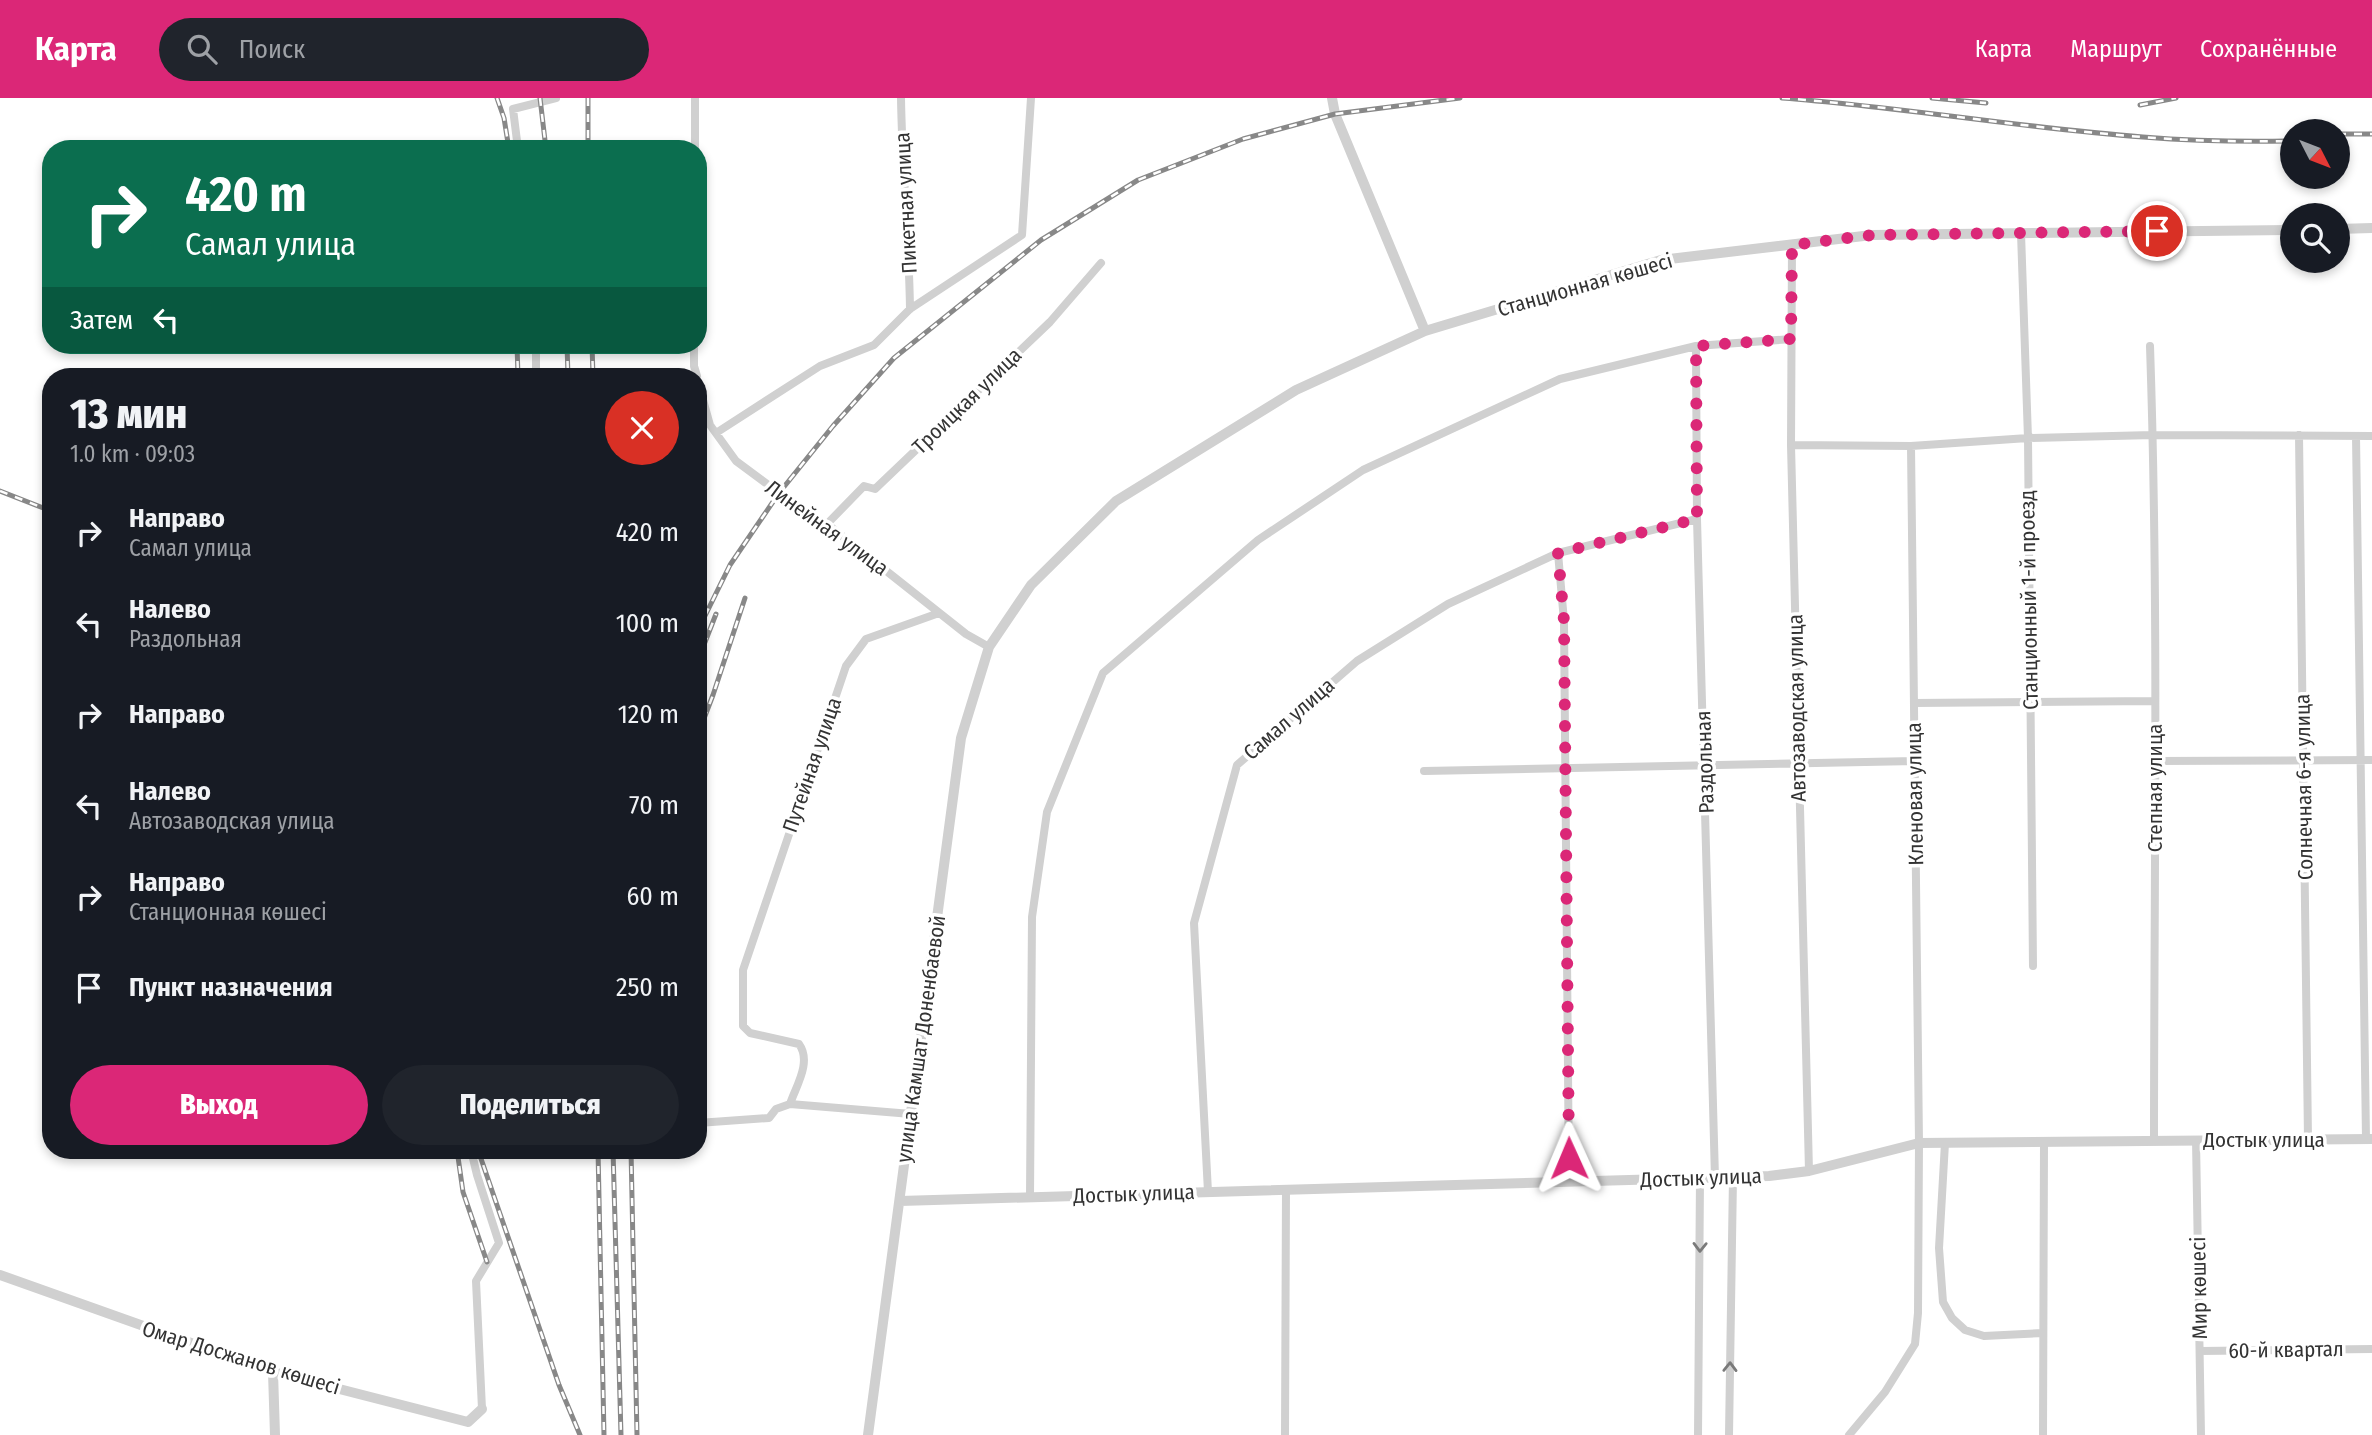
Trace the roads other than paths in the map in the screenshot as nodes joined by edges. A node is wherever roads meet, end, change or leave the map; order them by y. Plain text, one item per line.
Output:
1 (556, 98) edge
2 (695, 98) edge
3 (901, 98) edge
4 (1031, 98) edge
5 (1332, 98) edge
6 (517, 140) edge
7 (695, 140) edge
8 (2372, 228) edge
9 (2280, 229) edge
10 (2350, 229) edge
11 (2021, 233) junction
12 (1792, 245) junction
13 (1101, 263) dead end
14 (910, 309) junction
15 (1425, 331) junction
16 (1791, 339) junction
17 (1696, 346) junction
18 (2150, 346) dead end
19 (707, 414) edge
20 (716, 433) junction
21 (2153, 435) junction
22 (2300, 435) junction
23 (2356, 436) junction
24 (2372, 436) edge
25 (2028, 439) junction
26 (1791, 445) junction
27 (1911, 446) junction
28 (1697, 519) junction
29 (827, 524) junction
30 (1558, 553) junction
31 (939, 613) junction
32 (989, 646) junction
33 (2155, 701) junction
34 (2031, 702) junction
35 (1914, 703) junction
36 (2303, 760) junction
37 (2361, 760) junction
38 (2372, 760) edge
39 (1915, 761) junction
40 (2155, 761) junction
41 (1799, 763) junction
42 (1705, 765) junction
43 (1565, 768) junction
44 (1424, 771) dead end
45 (2034, 966) dead end
46 (790, 1104) junction
47 (911, 1114) junction
48 (707, 1122) edge
49 (2308, 1139) junction
50 (2369, 1139) edge
51 (2196, 1140) junction
52 (2154, 1141) junction
53 (2044, 1142) junction
54 (1919, 1143) junction
55 (1945, 1143) junction
56 (473, 1159) edge
57 (1809, 1171) junction
58 (1733, 1177) junction
59 (1700, 1178) junction
60 (1715, 1178) junction
61 (1569, 1182) junction
62 (1286, 1189) junction
63 (1208, 1192) junction
64 (1030, 1197) junction
65 (900, 1201) junction
66 (0, 1275) edge
67 (2043, 1333) junction
68 (2372, 1349) edge
69 (2200, 1350) junction
70 (273, 1372) junction
71 (482, 1409) joint
72 (275, 1435) edge
73 (869, 1435) edge
74 (1285, 1435) edge
75 (1698, 1435) edge
76 (1729, 1435) edge
77 (1849, 1435) edge
78 (2043, 1435) edge
79 (2201, 1435) edge

1 - 6 street
2 - 7 street
3 - 14 street, Пикетная улица
4 - 14 street
5 - 15 street
8 - 10 street
9 - 11 street, Станционная көшесі
11 - 12 street, Станционная көшесі
11 - 25 street, Станционный 1-й проезд
12 - 15 street, Станционная көшесі
12 - 16 street, Автозаводская улица
13 - 29 street, Троицкая улица
14 - 20 street
15 - 32 street, Станционная көшесі
16 - 17 street
16 - 26 street, Автозаводская улица
17 - 28 street, Раздольная
17 - 64 street
18 - 21 street, Степная улица
19 - 20 street, Линейная улица
20 - 29 street, Линейная улица
21 - 22 street
21 - 25 street
21 - 33 street, Степная улица
22 - 23 street
22 - 36 street, Солнечная 6-я улица
23 - 24 street
23 - 37 street
25 - 27 street
25 - 34 street, Станционный 1-й проезд
26 - 27 street
26 - 41 street, Автозаводская улица
27 - 35 street, Кленовая улица
28 - 30 street, Самал улица
28 - 42 street, Раздольная
29 - 31 street, Линейная улица
30 - 43 street
30 - 63 street, Самал улица
31 - 32 street, Линейная улица
31 - 46 street, Путейная улица
32 - 47 street, улица Камшат Доненбаевой
33 - 34 street
33 - 40 street, Степная улица
34 - 35 street
34 - 45 street, Станционный 1-й проезд
35 - 39 street, Кленовая улица
36 - 37 street
36 - 40 street
36 - 49 street, Солнечная 6-я улица
37 - 38 street
37 - 50 street
39 - 41 street
39 - 54 street, Кленовая улица
40 - 52 street, Степная улица
41 - 42 street
41 - 57 street, Автозаводская улица
42 - 43 street
42 - 60 street, Раздольная
43 - 44 street
43 - 61 street
46 - 47 street
46 - 48 street
47 - 65 street, улица Камшат Доненбаевой
49 - 50 street, Достык улица
49 - 51 street, Достык улица
51 - 52 street, Достык улица
51 - 69 street, Мир көшесі
52 - 53 street, Достык улица
53 - 55 street, Достык улица
53 - 67 street
54 - 55 street, Достык улица
54 - 57 street, Достык улица
54 - 77 street, Кленовая улица
55 - 67 street
56 - 71 street
57 - 58 street, Достык улица
58 - 60 street, Достык улица
76 -> 58 street
59 - 60 street, Достык улица
59 - 61 street, Достык улица
59 -> 75 street
61 - 62 street, Достык улица
62 - 63 street, Достык улица
62 - 74 street
63 - 64 street, Достык улица
64 - 65 street, Достык улица
65 - 73 street, улица Камшат Доненбаевой
66 - 70 street, Омар Досжанов көшесі
67 - 78 street
68 - 69 street, 60-й квартал
69 - 79 street, Мир көшесі
70 - 71 street, Омар Досжанов көшесі
70 - 72 street

